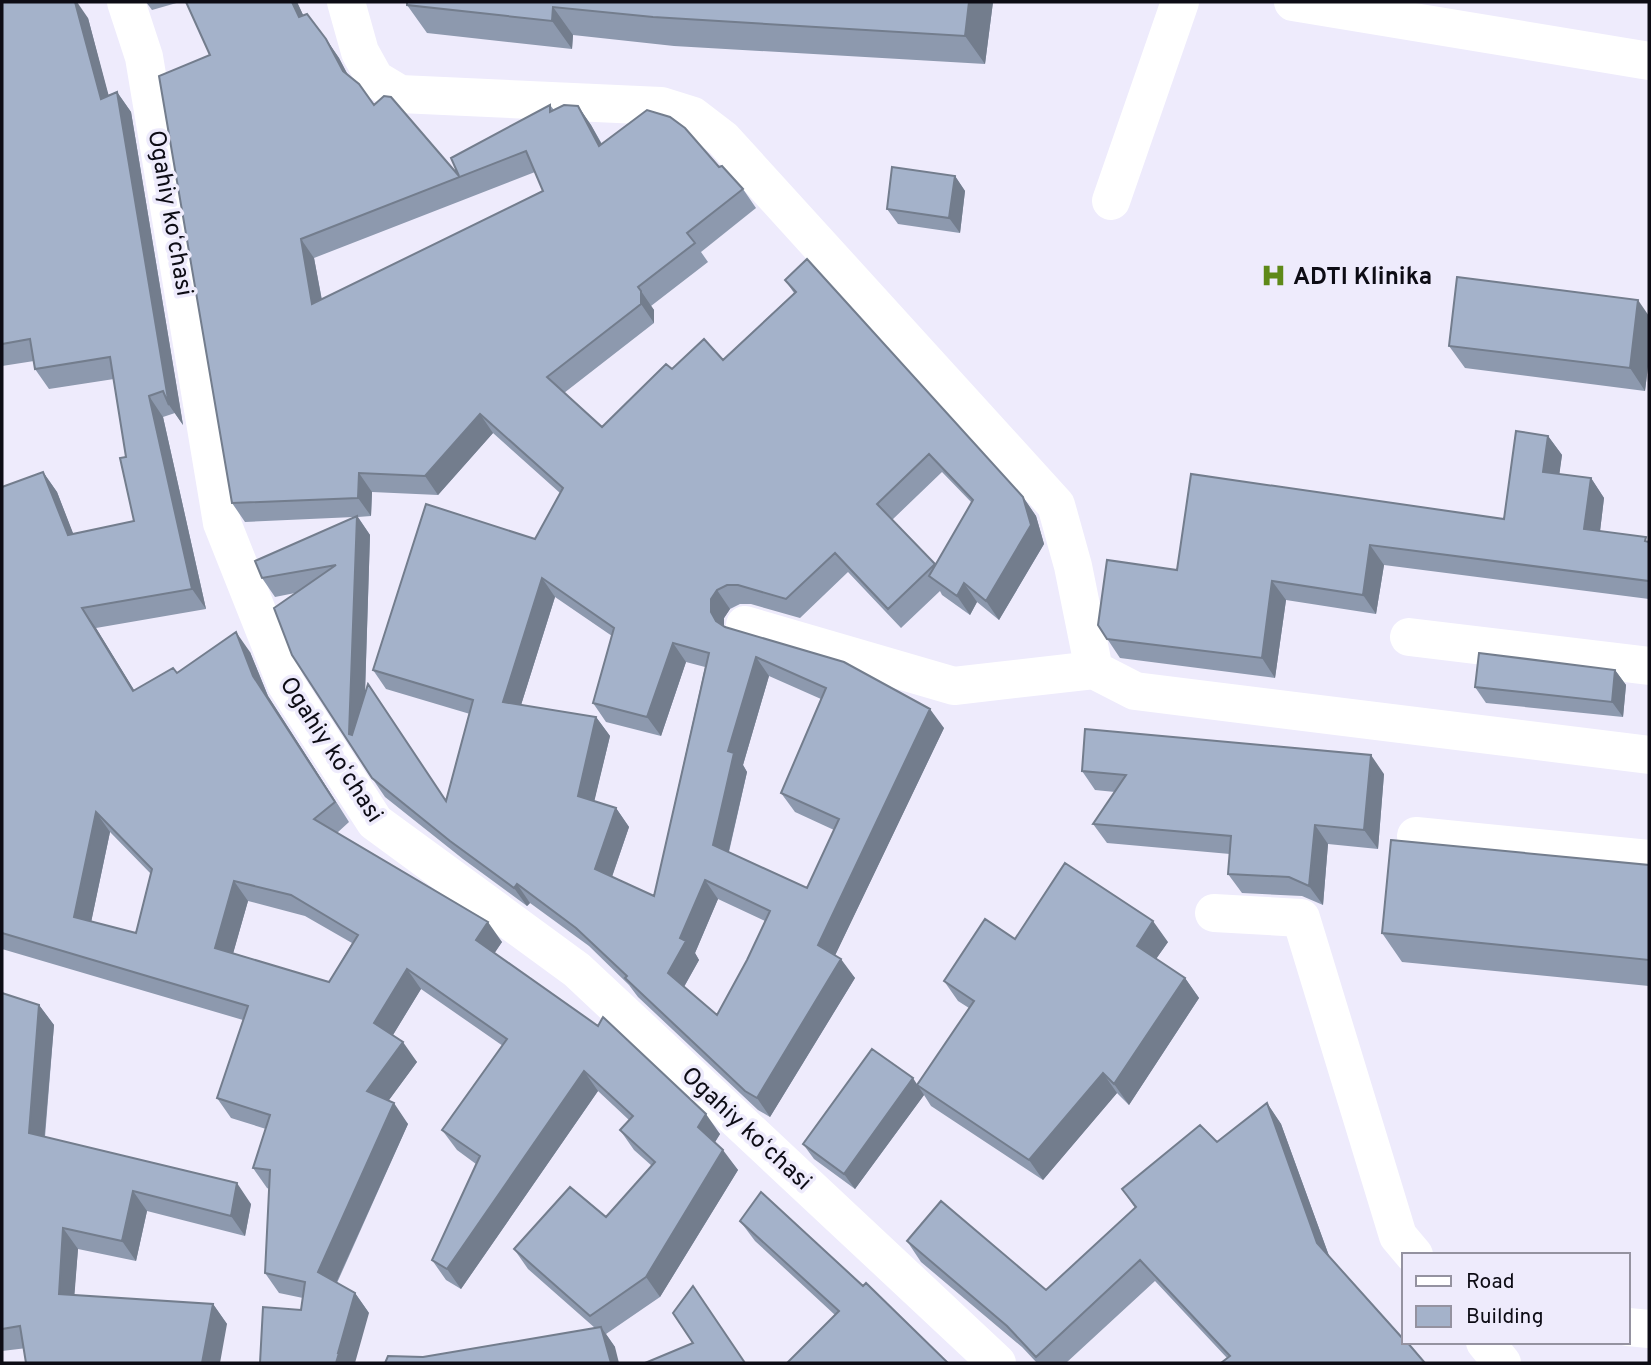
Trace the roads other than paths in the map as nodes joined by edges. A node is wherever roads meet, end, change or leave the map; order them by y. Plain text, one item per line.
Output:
1 (126, 2) edge
2 (346, 2) edge
3 (1180, 2) edge
4 (1293, 2) edge
5 (1649, 61) edge
6 (1111, 201) dead end
7 (745, 625) dead end
8 (1409, 637) dead end
9 (1649, 666) edge
10 (1094, 670) junction
11 (1649, 755) edge
12 (1416, 836) dead end
13 (1649, 859) edge
14 (1214, 913) dead end
15 (1412, 1253) edge
16 (1630, 1327) edge
17 (1649, 1329) edge
18 (1487, 1344) edge
19 (997, 1363) edge
20 (1502, 1363) edge

1 - 19 street, Ogahiy koʻchasi
2 - 10 street
3 - 6 street
4 - 5 street
7 - 10 street
8 - 9 street
10 - 11 street
12 - 13 street
14 - 15 street
16 - 17 street
18 - 20 street

